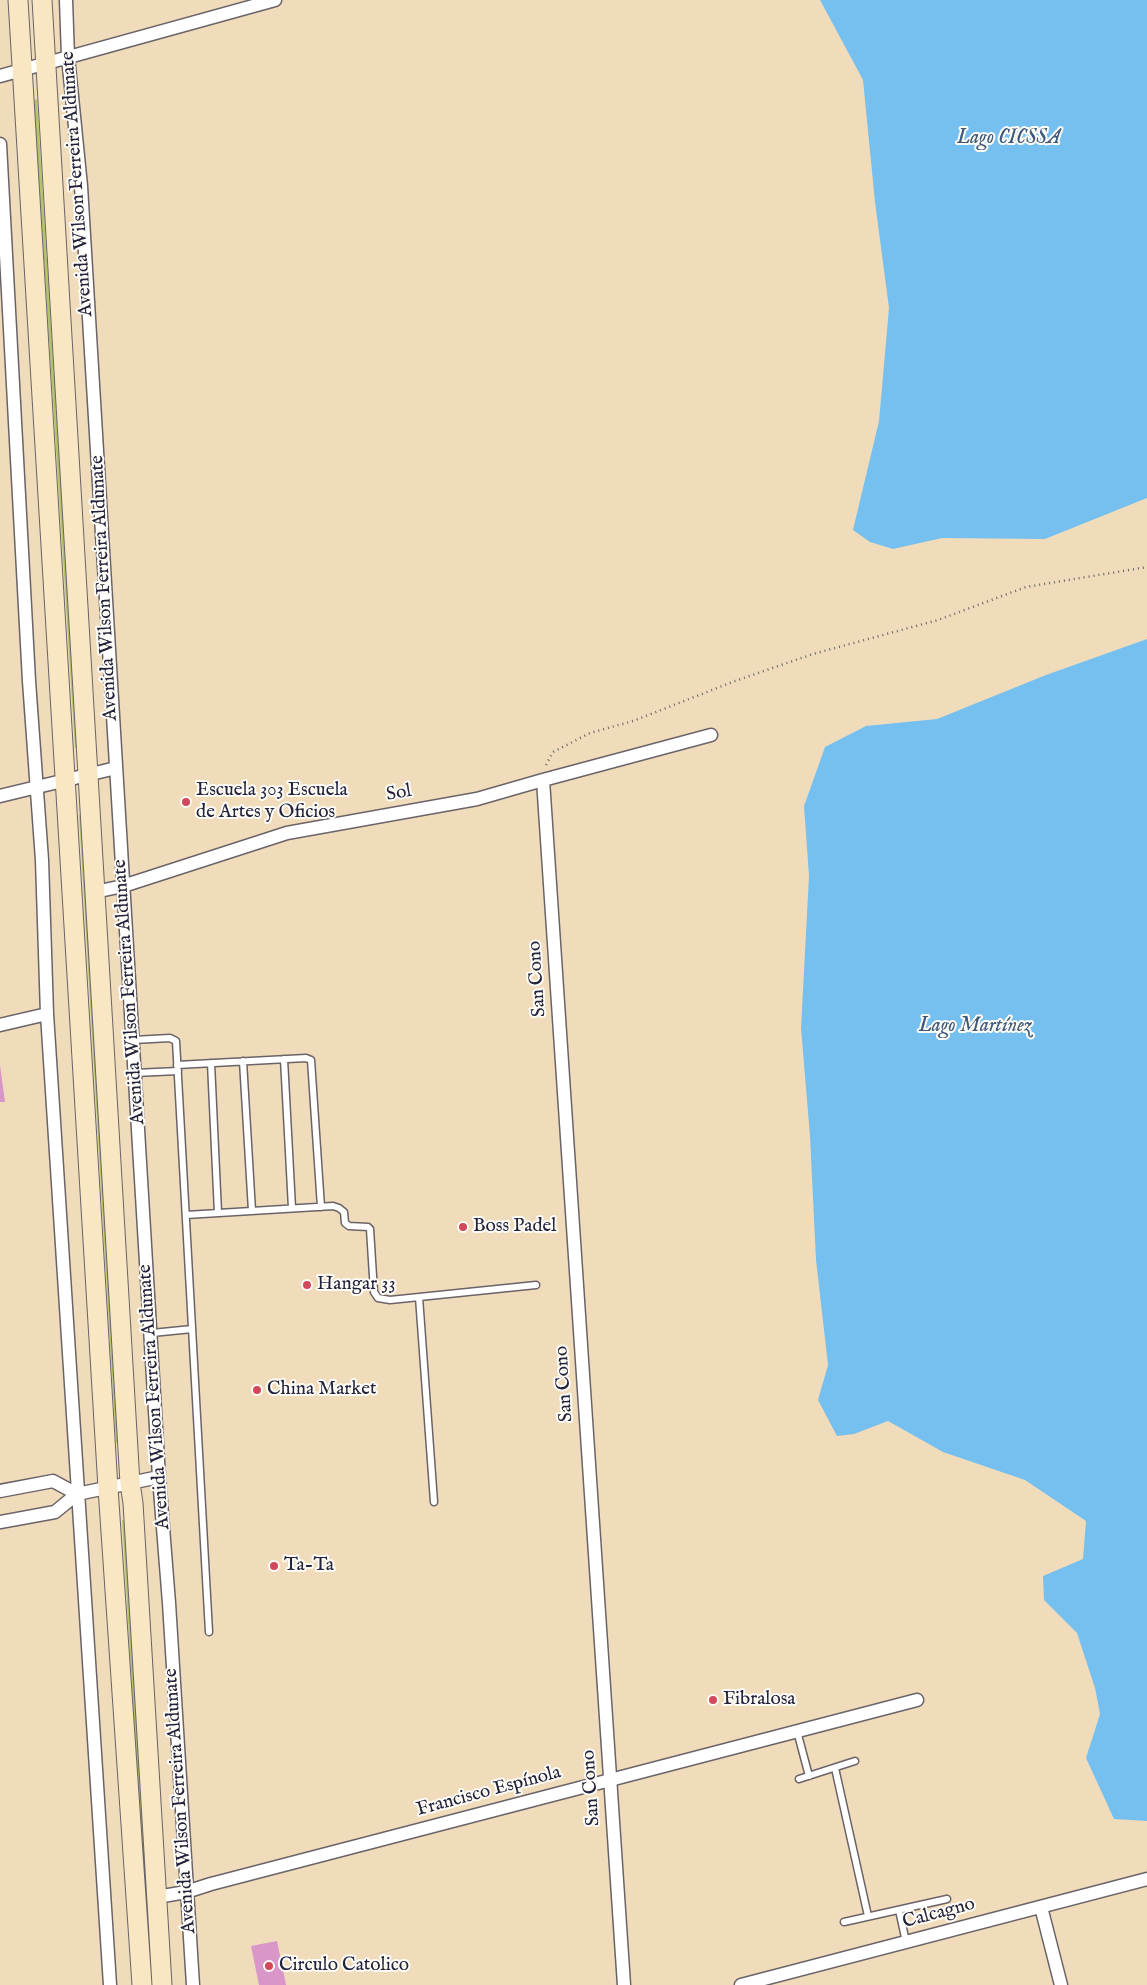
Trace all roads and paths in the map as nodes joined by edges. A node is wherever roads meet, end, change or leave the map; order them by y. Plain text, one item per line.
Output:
1 (18, 0) edge
2 (42, 0) edge
3 (66, 0) edge
4 (274, 0) edge
5 (68, 57) junction
6 (46, 63) junction
7 (23, 69) junction
8 (0, 76) edge
9 (0, 144) edge
10 (1147, 568) edge
11 (711, 735) dead end
12 (116, 768) junction
13 (87, 775) junction
14 (66, 780) junction
15 (543, 780) junction
16 (37, 787) junction
17 (0, 796) edge
18 (123, 886) junction
19 (95, 892) junction
20 (47, 1014) junction
21 (0, 1025) edge
22 (133, 1040) junction
23 (284, 1059) junction
24 (243, 1061) junction
25 (211, 1063) junction
26 (178, 1068) junction
27 (135, 1073) junction
28 (321, 1207) junction
29 (292, 1208) junction
30 (252, 1211) junction
31 (218, 1213) junction
32 (186, 1215) junction
33 (536, 1285) dead end
34 (419, 1297) junction
35 (192, 1329) junction
36 (152, 1333) junction
37 (159, 1477) junction
38 (130, 1483) junction
39 (108, 1488) junction
40 (0, 1491) edge
41 (77, 1494) junction
42 (434, 1502) dead end
43 (0, 1522) edge
44 (209, 1632) dead end
45 (917, 1700) dead end
46 (797, 1731) junction
47 (855, 1761) dead end
48 (835, 1768) junction
49 (809, 1776) junction
50 (799, 1779) dead end
51 (610, 1780) junction
52 (1147, 1879) edge
53 (186, 1892) junction
54 (157, 1897) junction
55 (947, 1899) dead end
56 (1041, 1907) junction
57 (899, 1910) junction
58 (868, 1916) junction
59 (844, 1922) dead end
60 (906, 1942) junction
61 (110, 1985) edge
62 (142, 1985) edge
63 (162, 1985) edge
64 (193, 1985) edge
65 (624, 1985) edge
66 (741, 1985) edge
67 (1061, 1985) edge

1 - 7 main road
2 - 6 main road, Avenida Wilson Ferreira Aldunate
3 - 5 street, Avenida Wilson Ferreira Aldunate
4 - 5 street
5 - 6 street
5 - 12 street, Avenida Wilson Ferreira Aldunate
6 - 7 street
6 - 13 main road, Avenida Wilson Ferreira Aldunate
7 - 8 street
7 - 14 main road
9 - 16 street
10 - 15 path
11 - 15 street, Sol
12 - 13 street
12 - 18 street, Avenida Wilson Ferreira Aldunate
13 - 14 street
13 - 19 main road, Avenida Wilson Ferreira Aldunate
14 - 16 street
14 - 39 main road
15 - 18 street, Sol
15 - 51 street, San Cono
16 - 17 street
16 - 20 street
18 - 19 street, Sol
18 - 22 street, Avenida Wilson Ferreira Aldunate
19 - 38 main road, Avenida Wilson Ferreira Aldunate
20 - 21 street
20 - 41 street
22 - 26 lane
22 - 27 street, Avenida Wilson Ferreira Aldunate
23 - 24 lane
23 - 28 lane
23 - 29 lane
24 - 25 lane
24 - 30 lane
25 - 26 lane
25 - 31 lane
26 - 27 lane
26 - 32 lane
27 - 36 street, Avenida Wilson Ferreira Aldunate
28 - 29 lane
28 - 34 lane
29 - 30 lane
30 - 31 lane
31 - 32 lane
32 - 35 lane
33 - 34 lane
34 - 42 lane
35 - 36 lane
35 - 44 lane
36 - 37 street, Avenida Wilson Ferreira Aldunate
37 - 38 street
37 - 53 street, Avenida Wilson Ferreira Aldunate
38 - 39 street
38 - 54 main road, Avenida Wilson Ferreira Aldunate
39 - 41 street
39 - 62 main road
40 - 41 street
41 - 43 street
41 - 61 street
45 - 46 street, Francisco Espínola
46 - 49 lane
46 - 51 street, Francisco Espínola
47 - 48 lane
48 - 49 lane
48 - 58 lane
49 - 50 lane
51 - 53 street, Francisco Espínola
51 - 65 street, San Cono
52 - 56 street, Calcagno
53 - 54 street, Francisco Espínola
53 - 64 street, Avenida Wilson Ferreira Aldunate
54 - 63 main road, Avenida Wilson Ferreira Aldunate
55 - 57 lane
56 - 60 street, Calcagno
56 - 67 street
57 - 58 lane
57 - 60 lane
58 - 59 lane
60 - 66 street, Calcagno

